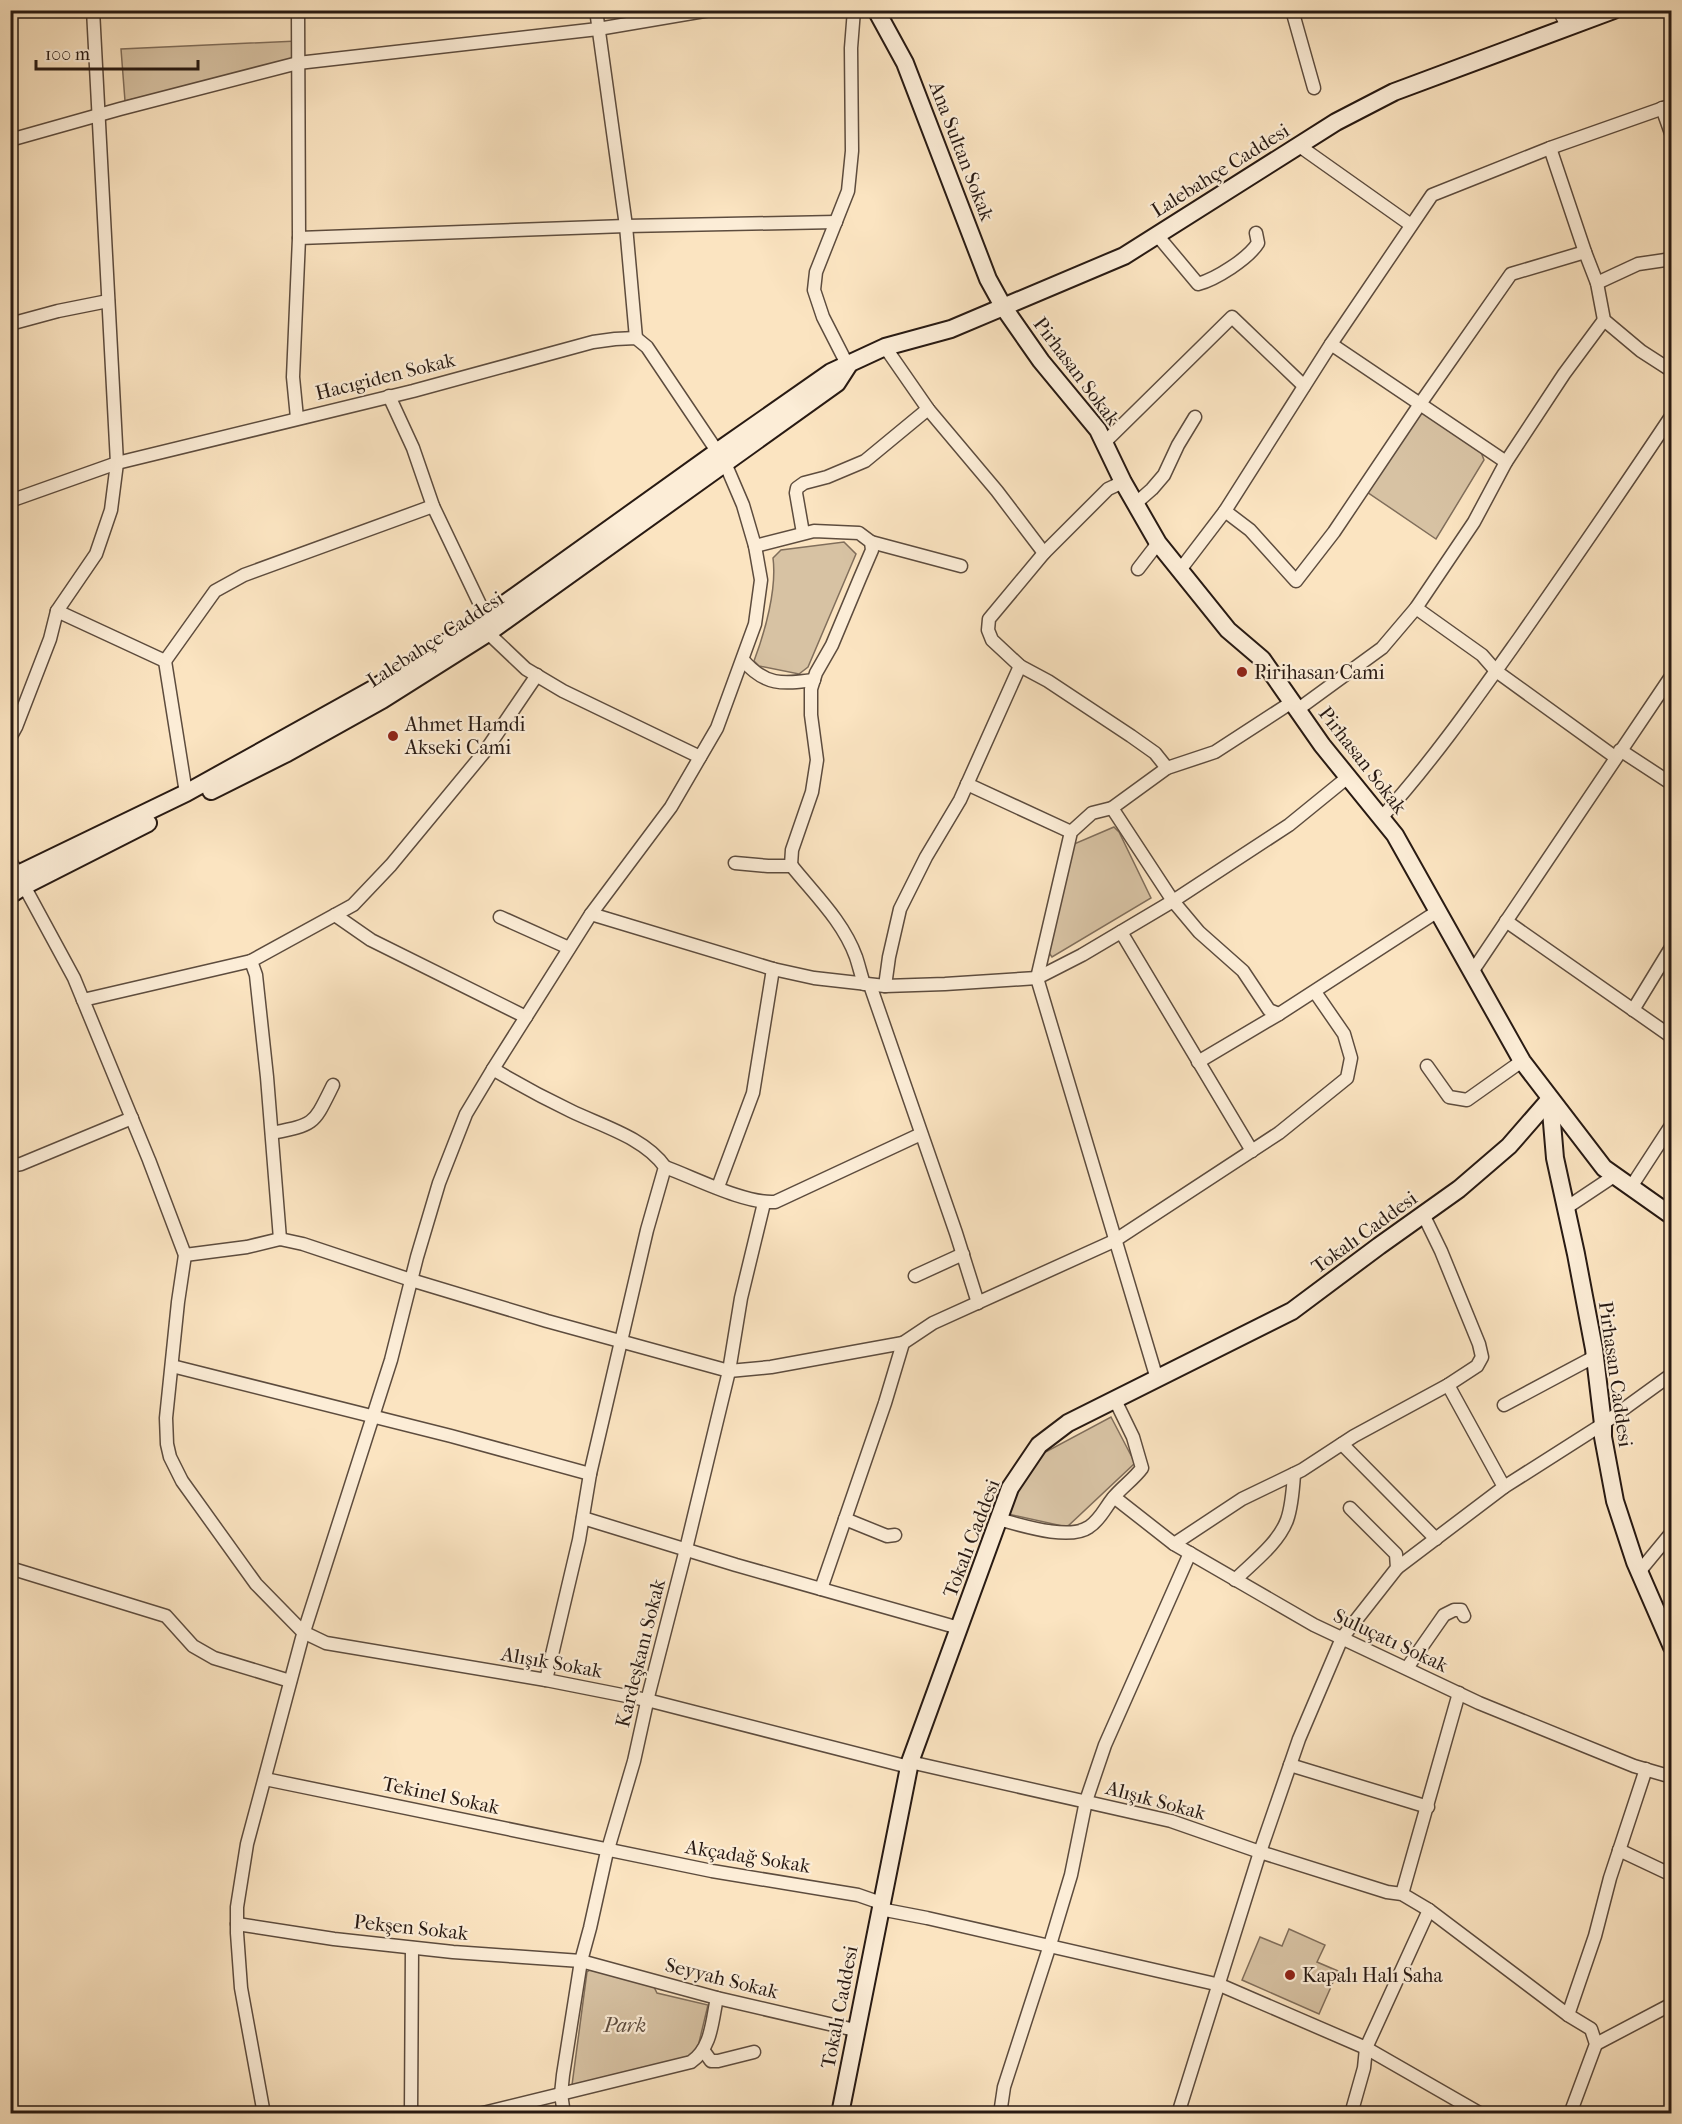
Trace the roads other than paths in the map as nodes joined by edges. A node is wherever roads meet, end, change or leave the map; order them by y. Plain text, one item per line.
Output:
1 (93, 10) edge
2 (298, 10) edge
3 (596, 10) edge
4 (711, 10) edge
5 (854, 10) edge
6 (876, 10) edge
7 (1292, 10) edge
8 (1559, 10) edge
9 (1614, 10) edge
10 (1568, 27) junction
11 (598, 29) junction
12 (298, 63) junction
13 (1314, 88) dead end
14 (1667, 107) edge
15 (98, 116) junction
16 (1671, 136) edge
17 (10, 140) edge
18 (1298, 146) junction
19 (1550, 148) junction
20 (836, 222) junction
21 (1411, 225) junction
22 (626, 226) junction
23 (1256, 233) dead end
24 (1157, 235) junction
25 (299, 238) junction
26 (1584, 252) junction
27 (1671, 259) edge
28 (1597, 283) junction
29 (108, 301) junction
30 (1004, 308) junction
31 (1605, 321) junction
32 (10, 324) edge
33 (636, 338) junction
34 (1330, 344) junction
35 (885, 347) junction
36 (848, 366) junction
37 (1671, 371) edge
38 (1304, 386) junction
39 (389, 396) junction
40 (1420, 404) junction
41 (928, 409) junction
42 (1671, 416) edge
43 (1195, 417) dead end
44 (297, 418) junction
45 (1104, 443) junction
46 (722, 457) junction
47 (1506, 462) junction
48 (117, 463) junction
49 (1123, 482) junction
50 (10, 501) edge
51 (1135, 504) junction
52 (433, 506) junction
53 (1225, 511) junction
54 (803, 533) junction
55 (871, 542) junction
56 (1158, 543) junction
57 (755, 546) junction
58 (1044, 553) junction
59 (961, 566) dead end
60 (1138, 569) dead end
61 (1180, 570) junction
62 (1416, 608) junction
63 (57, 611) junction
64 (487, 625) junction
65 (743, 660) junction
66 (165, 661) junction
67 (1020, 666) junction
68 (1496, 671) junction
69 (537, 675) junction
70 (1671, 675) edge
71 (814, 680) junction
72 (1294, 706) junction
73 (10, 738) edge
74 (1617, 754) junction
75 (700, 757) junction
76 (1167, 768) junction
77 (1348, 777) junction
78 (967, 784) junction
79 (1671, 784) edge
80 (186, 793) junction
81 (1112, 808) junction
82 (1381, 818) junction
83 (1071, 832) junction
84 (735, 863) dead end
85 (792, 866) junction
86 (14, 879) edge
87 (1173, 901) junction
88 (1438, 911) junction
89 (591, 914) junction
90 (335, 915) junction
91 (500, 917) dead end
92 (1506, 921) junction
93 (1121, 932) junction
94 (1671, 946) edge
95 (569, 948) junction
96 (251, 961) junction
97 (773, 969) junction
98 (1472, 972) junction
99 (1037, 978) junction
100 (867, 985) junction
101 (885, 986) junction
102 (1315, 992) junction
103 (83, 1000) junction
104 (1633, 1010) junction
105 (1279, 1014) junction
106 (526, 1017) junction
107 (1671, 1037) edge
108 (1522, 1061) junction
109 (1198, 1062) junction
110 (1427, 1066) dead end
111 (493, 1069) junction
112 (333, 1085) dead end
113 (1550, 1099) junction
114 (132, 1118) junction
115 (1671, 1124) edge
116 (272, 1133) junction
117 (921, 1134) junction
118 (1252, 1151) junction
119 (10, 1166) edge
120 (665, 1167) junction
121 (1609, 1172) junction
122 (718, 1187) junction
123 (1631, 1187) junction
124 (764, 1203) junction
125 (1566, 1208) junction
126 (1423, 1214) junction
127 (1671, 1216) edge
128 (280, 1239) junction
129 (1114, 1241) junction
130 (963, 1254) junction
131 (186, 1255) junction
132 (915, 1276) dead end
133 (411, 1280) junction
134 (978, 1303) junction
135 (621, 1341) junction
136 (903, 1343) junction
137 (1594, 1357) junction
138 (172, 1366) junction
139 (729, 1371) junction
140 (1671, 1374) edge
141 (1157, 1379) junction
142 (1448, 1384) junction
143 (1115, 1400) junction
144 (1504, 1404) dead end
145 (374, 1417) junction
146 (1603, 1424) junction
147 (1342, 1444) junction
148 (590, 1474) junction
149 (1294, 1474) junction
150 (1504, 1486) junction
151 (1114, 1497) junction
152 (1350, 1508) dead end
153 (583, 1518) junction
154 (845, 1519) junction
155 (998, 1519) junction
156 (1671, 1532) edge
157 (895, 1535) dead end
158 (1436, 1539) junction
159 (1174, 1544) junction
160 (686, 1549) junction
161 (1190, 1553) junction
162 (10, 1568) edge
163 (1397, 1568) junction
164 (1639, 1572) junction
165 (1235, 1580) junction
166 (821, 1589) junction
167 (1464, 1616) dead end
168 (958, 1628) junction
169 (303, 1632) junction
170 (1342, 1638) junction
171 (1671, 1647) edge
172 (1407, 1668) junction
173 (546, 1680) junction
174 (290, 1681) junction
175 (1459, 1693) junction
176 (647, 1700) junction
177 (909, 1764) junction
178 (1290, 1766) junction
179 (1646, 1769) junction
180 (1671, 1777) edge
181 (265, 1779) junction
182 (1086, 1801) junction
183 (1428, 1807) junction
184 (608, 1850) junction
185 (1619, 1850) junction
186 (1260, 1852) junction
187 (1671, 1875) edge
188 (1402, 1894) junction
189 (880, 1906) junction
190 (1429, 1911) junction
191 (237, 1924) junction
192 (1050, 1945) junction
193 (412, 1948) junction
194 (581, 1961) junction
195 (1220, 1985) junction
196 (717, 1998) junction
197 (1671, 2004) edge
198 (1568, 2015) junction
199 (855, 2030) junction
200 (1596, 2044) junction
201 (1366, 2048) junction
202 (703, 2050) junction
203 (754, 2052) dead end
204 (561, 2094) junction
205 (264, 2114) edge
206 (411, 2114) edge
207 (479, 2114) edge
208 (564, 2114) edge
209 (840, 2114) edge
210 (1000, 2114) edge
211 (1178, 2114) edge
212 (1351, 2114) edge
213 (1481, 2114) edge
214 (1570, 2114) edge

1 - 15 street
2 - 12 street
3 - 11 street
4 - 11 street
5 - 20 street
6 - 30 street, Ana Sultan Sokak
7 - 13 street
8 - 10 street
9 - 10 street, Lalebahçe Caddesi
10 - 18 street, Lalebahçe Caddesi
11 - 12 street
11 - 22 street
12 - 15 street
12 - 25 street
14 - 16 street
14 - 19 street
15 - 17 street
15 - 29 street
18 - 21 street
18 - 24 street, Lalebahçe Caddesi
19 - 21 street
19 - 26 street
20 - 22 street
20 - 36 street
21 - 34 street
22 - 25 street
22 - 33 street
23 - 24 street
24 - 30 street, Lalebahçe Caddesi
25 - 44 street
26 - 28 street
26 - 40 street
27 - 28 street
28 - 31 street
29 - 32 street
29 - 48 street
30 - 35 street, Lalebahçe Caddesi
30 - 45 street, Pirhasan Sokak
31 - 37 street
31 - 47 street
33 - 39 street, Hacıgiden Sokak
33 - 46 street
34 - 38 street
34 - 40 street
35 - 36 street, Lalebahçe Caddesi
35 - 41 street
36 - 46 street, Lalebahçe Caddesi
38 - 45 street
38 - 53 street
39 - 44 street, Hacıgiden Sokak
39 - 52 street
40 - 47 street
40 - 53 street
41 - 54 street
41 - 58 street
42 - 68 street
43 - 51 street
44 - 48 street, Hacıgiden Sokak
45 - 49 street, Pirhasan Sokak
46 - 57 street
46 - 64 street, Lalebahçe Caddesi
47 - 62 street
48 - 50 street, Hacıgiden Sokak
48 - 63 street
49 - 51 street, Pirhasan Sokak
49 - 58 street
51 - 56 street, Pirhasan Sokak
52 - 64 street
52 - 66 street
53 - 61 street
54 - 55 street
54 - 57 street
55 - 59 street
55 - 71 street
56 - 60 street
56 - 61 street, Pirhasan Sokak
57 - 65 street
58 - 67 street
61 - 72 street, Pirhasan Sokak
62 - 68 street
62 - 72 street
63 - 66 street
63 - 73 street
64 - 69 street
64 - 80 street, Lalebahçe Caddesi
64 - 86 street, Lalebahçe Caddesi
65 - 71 street
65 - 75 street
66 - 80 street
67 - 76 street
67 - 78 street
68 - 74 street
68 - 82 street
69 - 75 street
69 - 90 street
70 - 74 street
71 - 85 street
72 - 76 street
72 - 77 street, Pirhasan Sokak
74 - 79 street
74 - 92 street
75 - 89 street
76 - 81 street
77 - 82 street, Pirhasan Sokak
77 - 87 street
78 - 83 street
78 - 101 street
80 - 86 street, Lalebahçe Caddesi
81 - 83 street
81 - 87 street
82 - 88 street, Pirhasan Sokak
83 - 99 street
84 - 85 street
85 - 100 street
86 - 103 street
87 - 93 street
87 - 105 street
88 - 98 street, Pirhasan Sokak
88 - 102 street
89 - 95 street
89 - 97 street
90 - 96 street
90 - 106 street
91 - 95 street
92 - 98 street
92 - 104 street
93 - 99 street
93 - 109 street
94 - 104 street
95 - 106 street
96 - 103 street
96 - 116 street
97 - 100 street
97 - 122 street
98 - 108 street, Pirhasan Sokak
99 - 101 street
99 - 129 street
100 - 101 street
100 - 117 street
102 - 105 street
102 - 118 street
103 - 114 street
104 - 107 street
105 - 109 street
106 - 111 street
108 - 110 street
108 - 113 street, Pirhasan Sokak
109 - 118 street
111 - 120 street
111 - 133 street
112 - 116 street
113 - 121 street, Pirhasan Sokak
113 - 125 street, Pirhasan Caddesi
113 - 126 street, Tokalı Caddesi
114 - 119 street
114 - 131 street
115 - 123 street
116 - 128 street
117 - 124 street
117 - 130 street
118 - 129 street
120 - 122 street
120 - 135 street
121 - 123 street, Pirhasan Sokak
121 - 125 street
122 - 124 street
123 - 127 street, Pirhasan Sokak
124 - 139 street, Kardeşkanı Sokak
125 - 137 street, Pirhasan Caddesi
126 - 141 street, Tokalı Caddesi
126 - 142 street
128 - 131 street
128 - 133 street
129 - 134 street
129 - 141 street
130 - 132 street
130 - 134 street
131 - 138 street
133 - 135 street
133 - 145 street
134 - 136 street
135 - 139 street
135 - 148 street
136 - 139 street
136 - 154 street
137 - 144 street
137 - 146 street, Pirhasan Caddesi
138 - 145 street
138 - 169 street
139 - 160 street, Kardeşkanı Sokak
140 - 146 street
141 - 143 street, Tokalı Caddesi
142 - 147 street
142 - 150 street
143 - 151 street
143 - 155 street, Tokalı Caddesi
145 - 148 street
145 - 169 street
146 - 150 street
146 - 164 street, Pirhasan Caddesi
147 - 149 street
147 - 158 street
148 - 153 street
149 - 159 street
149 - 165 street
150 - 158 street
151 - 155 street
151 - 159 street, Suluçatı Sokak
152 - 163 street
153 - 160 street
153 - 173 street
154 - 157 street
154 - 166 street
155 - 168 street, Tokalı Caddesi
156 - 164 street
158 - 163 street
159 - 161 street, Suluçatı Sokak
160 - 166 street
160 - 176 street, Kardeşkanı Sokak
161 - 165 street, Suluçatı Sokak
161 - 182 street
162 - 174 street
163 - 170 street
164 - 171 street, Pirhasan Caddesi
165 - 170 street, Suluçatı Sokak
166 - 168 street
167 - 172 street
168 - 177 street, Tokalı Caddesi
169 - 173 street, Alışık Sokak
169 - 174 street
170 - 172 street, Suluçatı Sokak
170 - 178 street
172 - 175 street, Suluçatı Sokak
173 - 176 street, Alışık Sokak
174 - 181 street
175 - 179 street, Suluçatı Sokak
175 - 183 street
176 - 177 street, Alışık Sokak
176 - 184 street, Kardeşkanı Sokak
177 - 182 street, Alışık Sokak
177 - 189 street, Tokalı Caddesi
178 - 183 street
178 - 186 street
179 - 180 street, Suluçatı Sokak
179 - 185 street
181 - 184 street, Tekinel Sokak
181 - 191 street
182 - 186 street, Alışık Sokak
182 - 192 street
183 - 188 street
184 - 189 street, Akçadağ Sokak
184 - 194 street, Kardeşkanı Sokak
185 - 187 street
185 - 198 street
186 - 188 street, Alışık Sokak
186 - 195 street
188 - 190 street
189 - 192 street, Akçadağ Sokak
189 - 199 street, Tokalı Caddesi
190 - 198 street
190 - 201 street
191 - 193 street, Pekşen Sokak
191 - 205 street
192 - 195 street, Akçadağ Sokak
192 - 210 street
193 - 194 street, Pekşen Sokak
193 - 206 street
194 - 196 street, Seyyah Sokak
194 - 204 street, Kardeşkanı Sokak
195 - 201 street, Akçadağ Sokak
195 - 211 street
196 - 199 street, Seyyah Sokak
196 - 202 street
197 - 200 street
198 - 200 street
199 - 209 street, Tokalı Caddesi
200 - 214 street
201 - 212 street
201 - 213 street, Akçadağ Sokak
202 - 203 street
202 - 204 street
204 - 207 street
204 - 208 street, Kardeşkanı Sokak

